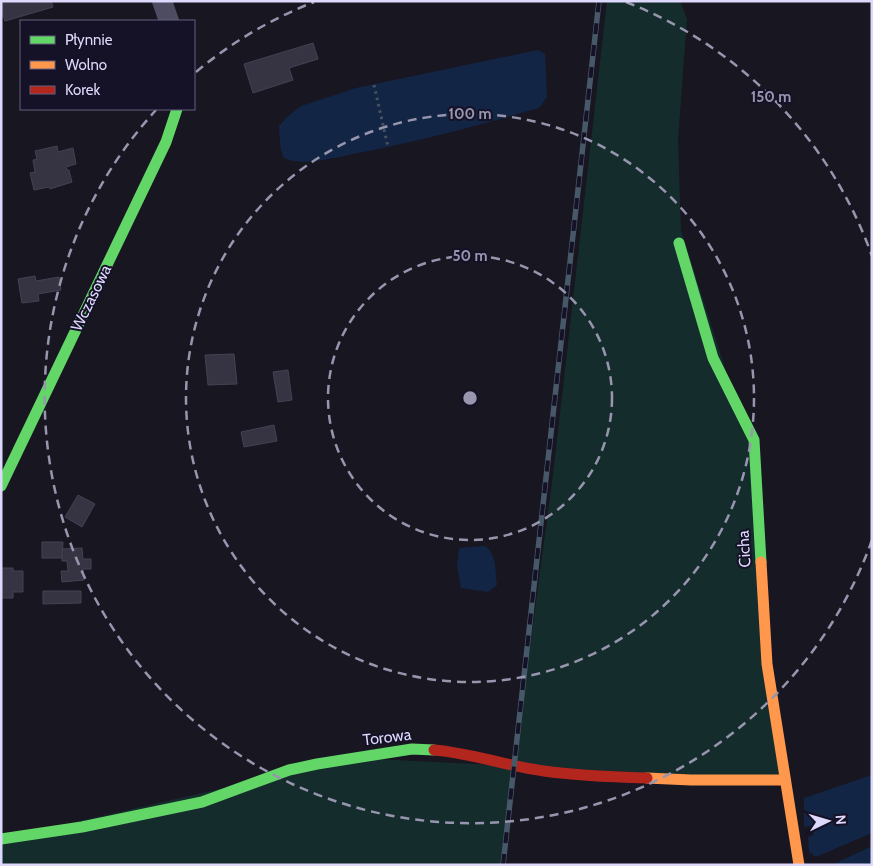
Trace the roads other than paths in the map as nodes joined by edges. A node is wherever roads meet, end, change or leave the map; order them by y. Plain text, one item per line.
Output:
1 (162, 1) edge
2 (169, 20) edge
3 (177, 110) edge
4 (679, 243) dead end
5 (1, 486) edge
6 (785, 780) junction
7 (1, 839) edge
8 (798, 865) edge

1 - 2 street
3 - 5 street, Wczasowa
4 - 6 street, Cicha
6 - 7 street, Torowa
6 - 8 street, Cicha

